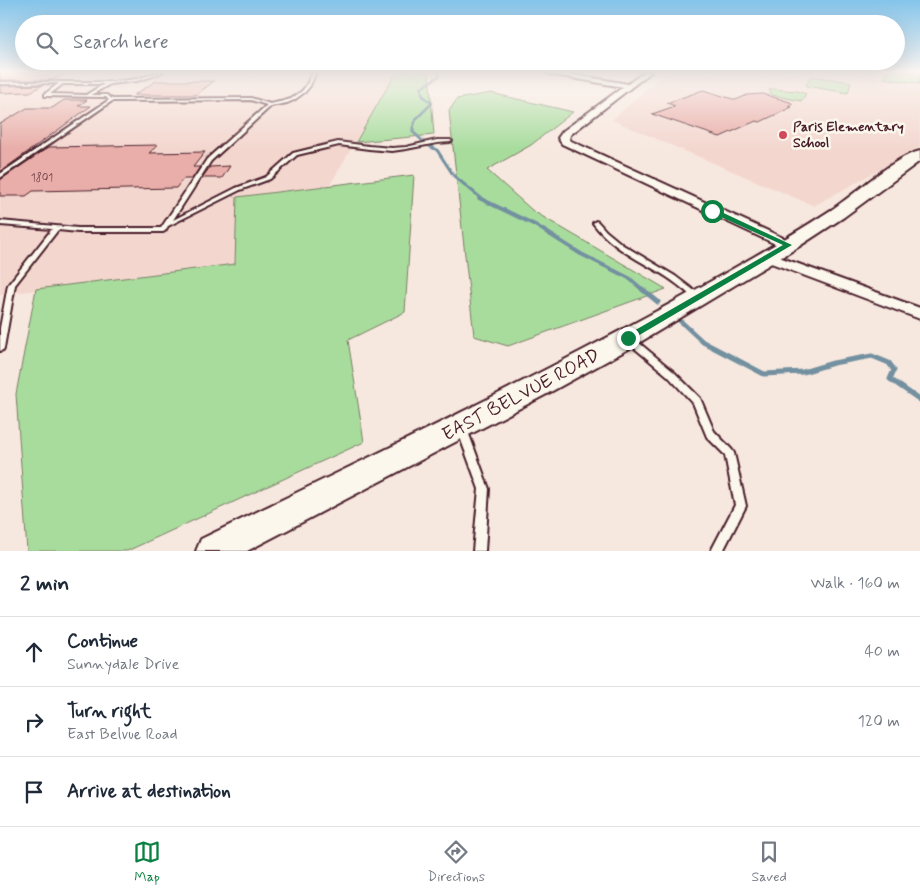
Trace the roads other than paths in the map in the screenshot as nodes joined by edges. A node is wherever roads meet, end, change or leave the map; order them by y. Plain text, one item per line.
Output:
1 (109, 98) edge
2 (296, 98) edge
3 (614, 98) edge
4 (111, 100) junction
5 (270, 105) junction
6 (450, 141) dead end
7 (920, 155) edge
8 (0, 176) edge
9 (0, 223) edge
10 (596, 223) dead end
11 (167, 225) junction
12 (56, 228) junction
13 (788, 245) junction
14 (768, 257) junction
15 (697, 297) junction
16 (920, 314) edge
17 (628, 338) junction
18 (0, 348) edge
19 (461, 427) junction
20 (212, 551) edge
21 (479, 551) edge
22 (717, 551) edge

1 - 4 lane
2 - 5 lane
3 - 13 street
4 - 5 lane
4 - 8 lane
5 - 11 lane
6 - 11 lane
7 - 13 street, EAST BELVUE ROAD
9 - 12 lane
10 - 15 lane
11 - 12 lane
12 - 18 lane
13 - 14 street, EAST BELVUE ROAD
14 - 15 street, EAST BELVUE ROAD
14 - 16 street
15 - 17 street, EAST BELVUE ROAD
17 - 19 street, EAST BELVUE ROAD
17 - 22 lane
19 - 20 street, EAST BELVUE ROAD
19 - 21 lane

